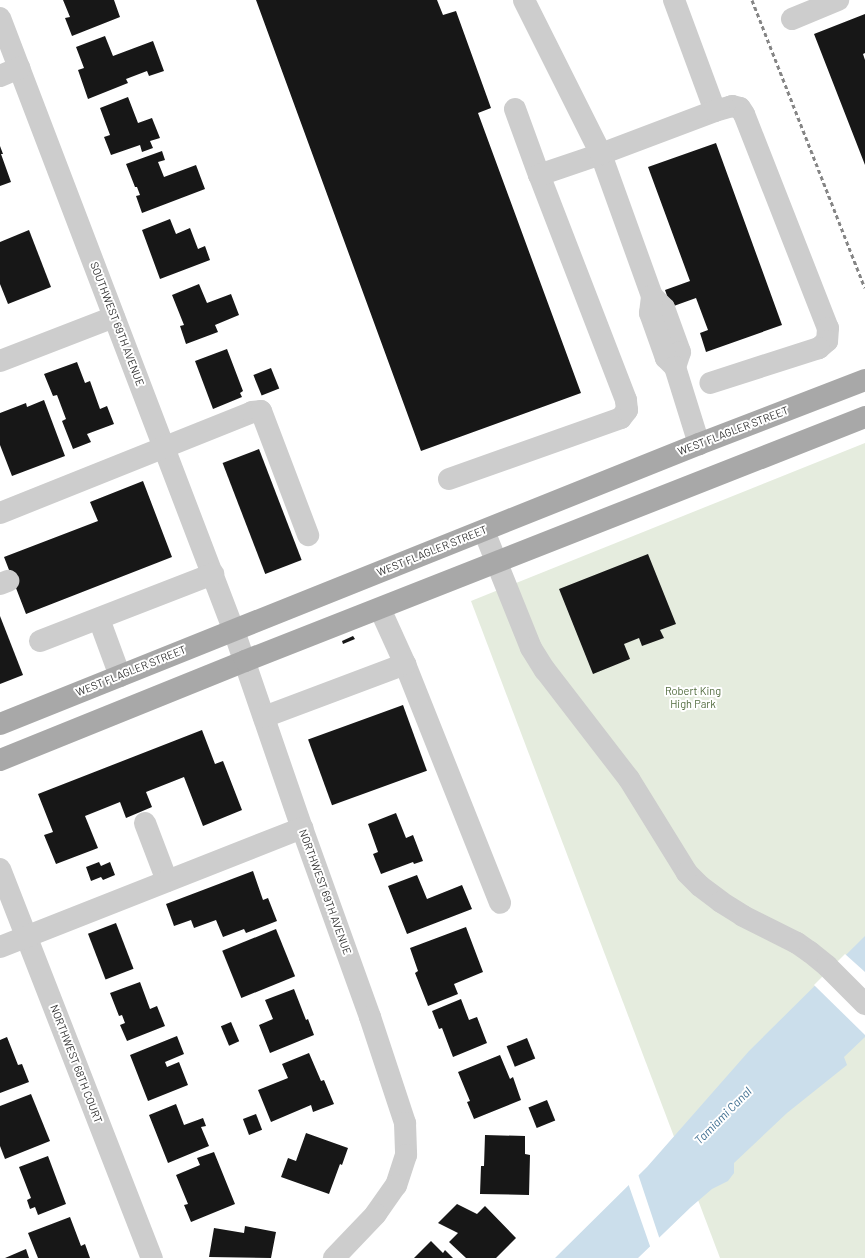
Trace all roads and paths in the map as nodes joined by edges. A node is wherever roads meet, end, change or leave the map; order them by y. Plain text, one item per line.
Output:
1 (524, 0) edge
2 (674, 0) edge
3 (838, 0) edge
4 (0, 18) edge
5 (792, 19) dead end
6 (10, 72) edge
7 (515, 109) dead end
8 (715, 112) junction
9 (601, 154) junction
10 (539, 175) junction
11 (114, 317) junction
12 (0, 361) edge
13 (865, 380) edge
14 (710, 384) dead end
15 (865, 417) edge
16 (699, 444) junction
17 (164, 448) junction
18 (651, 463) junction
19 (449, 479) dead end
20 (664, 496) junction
21 (0, 513) edge
22 (484, 530) junction
23 (308, 535) dead end
24 (496, 562) junction
25 (213, 574) junction
26 (380, 609) junction
27 (99, 619) junction
28 (234, 631) junction
29 (40, 641) dead end
30 (244, 661) junction
31 (405, 664) junction
32 (120, 676) junction
33 (264, 717) junction
34 (0, 724) edge
35 (0, 760) edge
36 (145, 823) dead end
37 (302, 828) junction
38 (1, 876) edge
39 (166, 881) junction
40 (500, 903) dead end
41 (26, 936) junction
42 (0, 947) edge
43 (865, 1004) edge
44 (152, 1258) edge
45 (334, 1258) edge

1 - 9 street
2 - 8 street
3 - 5 street
4 - 6 street, SOUTHWEST 69TH AVENUE
6 - 11 street, SOUTHWEST 69TH AVENUE
7 - 10 street
8 - 9 street
8 - 14 street
9 - 10 street
9 - 16 street
10 - 19 street
11 - 12 street
11 - 17 street, SOUTHWEST 69TH AVENUE
13 - 16 main road, WEST FLAGLER STREET
15 - 20 main road
16 - 18 main road, WEST FLAGLER STREET
17 - 21 street
17 - 23 street
17 - 25 street, SOUTHWEST 69TH AVENUE
18 - 20 main road
18 - 22 main road, WEST FLAGLER STREET
20 - 24 main road
22 - 24 street
22 - 28 main road, WEST FLAGLER STREET
24 - 26 main road
24 - 43 street
25 - 27 street
25 - 28 street, SOUTHWEST 69TH AVENUE
26 - 30 main road
26 - 31 street
27 - 29 street
27 - 32 street
28 - 30 street, NORTHWEST 69TH AVENUE
28 - 32 main road, WEST FLAGLER STREET
30 - 33 street, NORTHWEST 69TH AVENUE
30 - 35 main road
31 - 33 street
31 - 40 street
32 - 34 main road, WEST FLAGLER STREET
33 - 37 street, NORTHWEST 69TH AVENUE
36 - 39 street
37 - 39 street
37 - 45 street, NORTHWEST 69TH AVENUE
38 - 41 street, NORTHWEST 68TH COURT
39 - 41 street
41 - 42 street
41 - 44 street, NORTHWEST 68TH COURT

